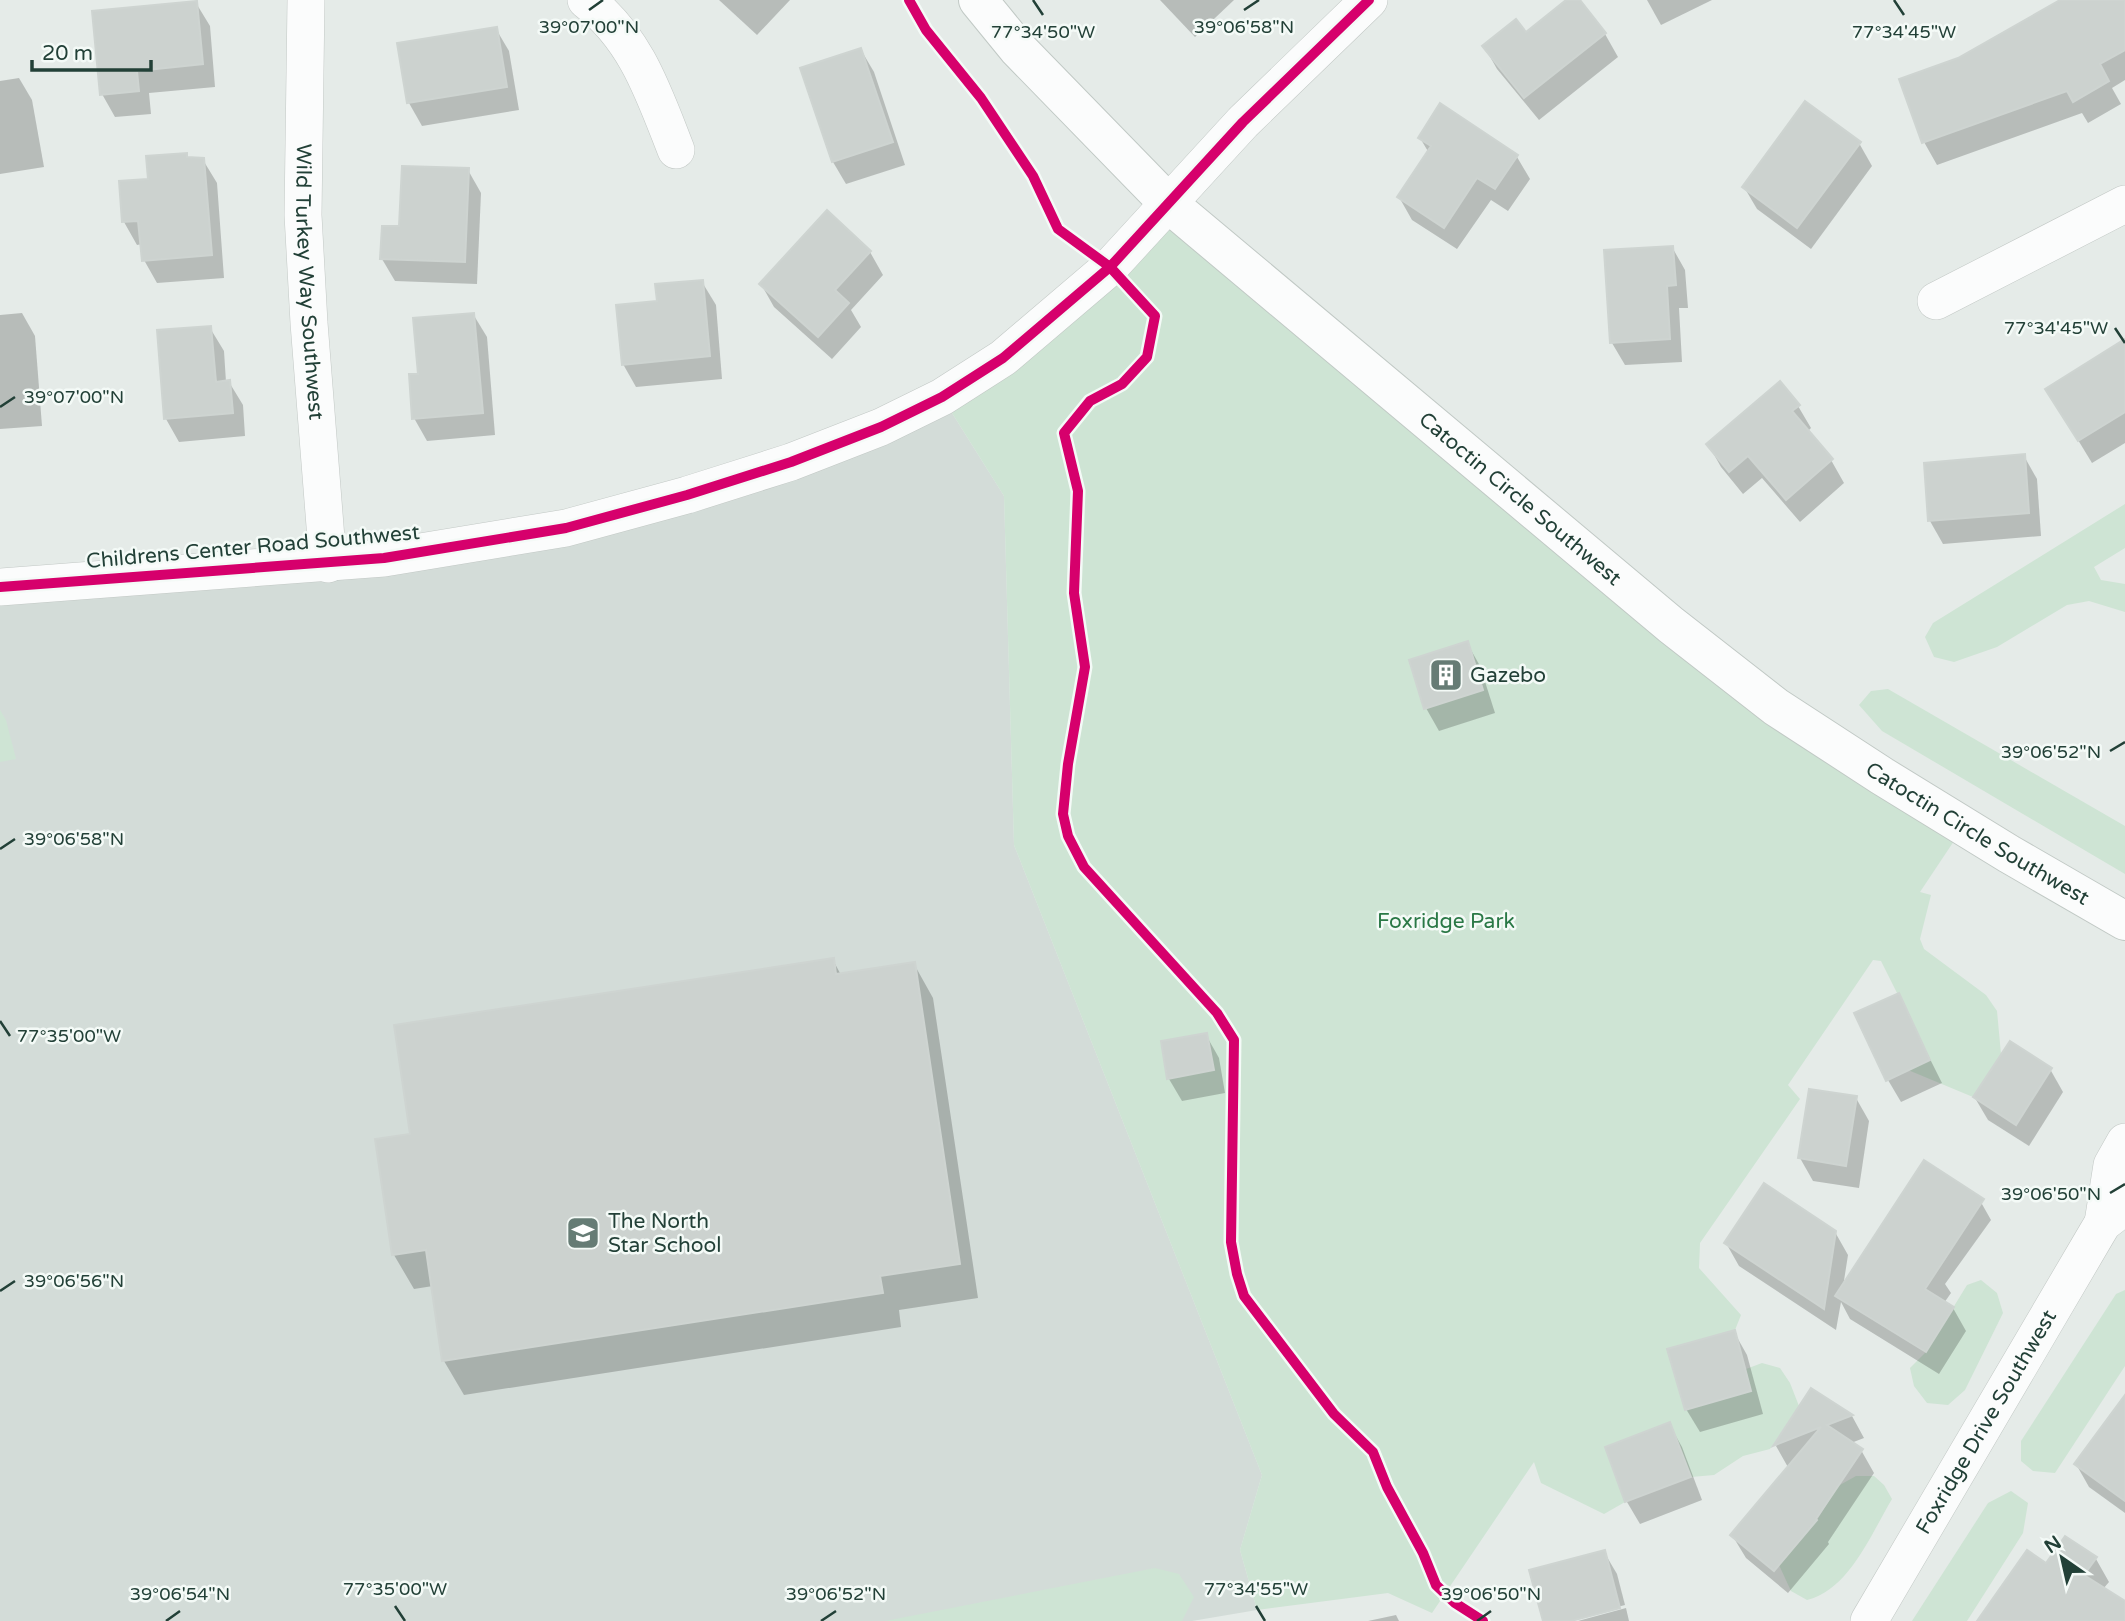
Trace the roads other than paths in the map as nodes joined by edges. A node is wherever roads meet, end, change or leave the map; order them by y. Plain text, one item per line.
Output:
1 (306, 0) edge
2 (586, 0) edge
3 (978, 0) edge
4 (1369, 0) edge
5 (676, 150) dead end
6 (1169, 204) junction
7 (2125, 204) edge
8 (1936, 302) dead end
9 (328, 564) junction
10 (0, 587) edge
11 (2125, 921) edge
12 (2125, 1142) edge
13 (2114, 1215) edge
14 (1869, 1621) edge

1 - 9 street, Wild Turkey Way Southwest
2 - 5 street
3 - 6 main road, Catoctin Circle Southwest
4 - 6 street, Childrens Center Road Southwest
6 - 9 street, Childrens Center Road Southwest
6 - 11 main road, Catoctin Circle Southwest
7 - 8 street
9 - 10 street, Childrens Center Road Southwest
12 - 13 street, Foxridge Drive Southwest
13 - 14 street, Foxridge Drive Southwest

